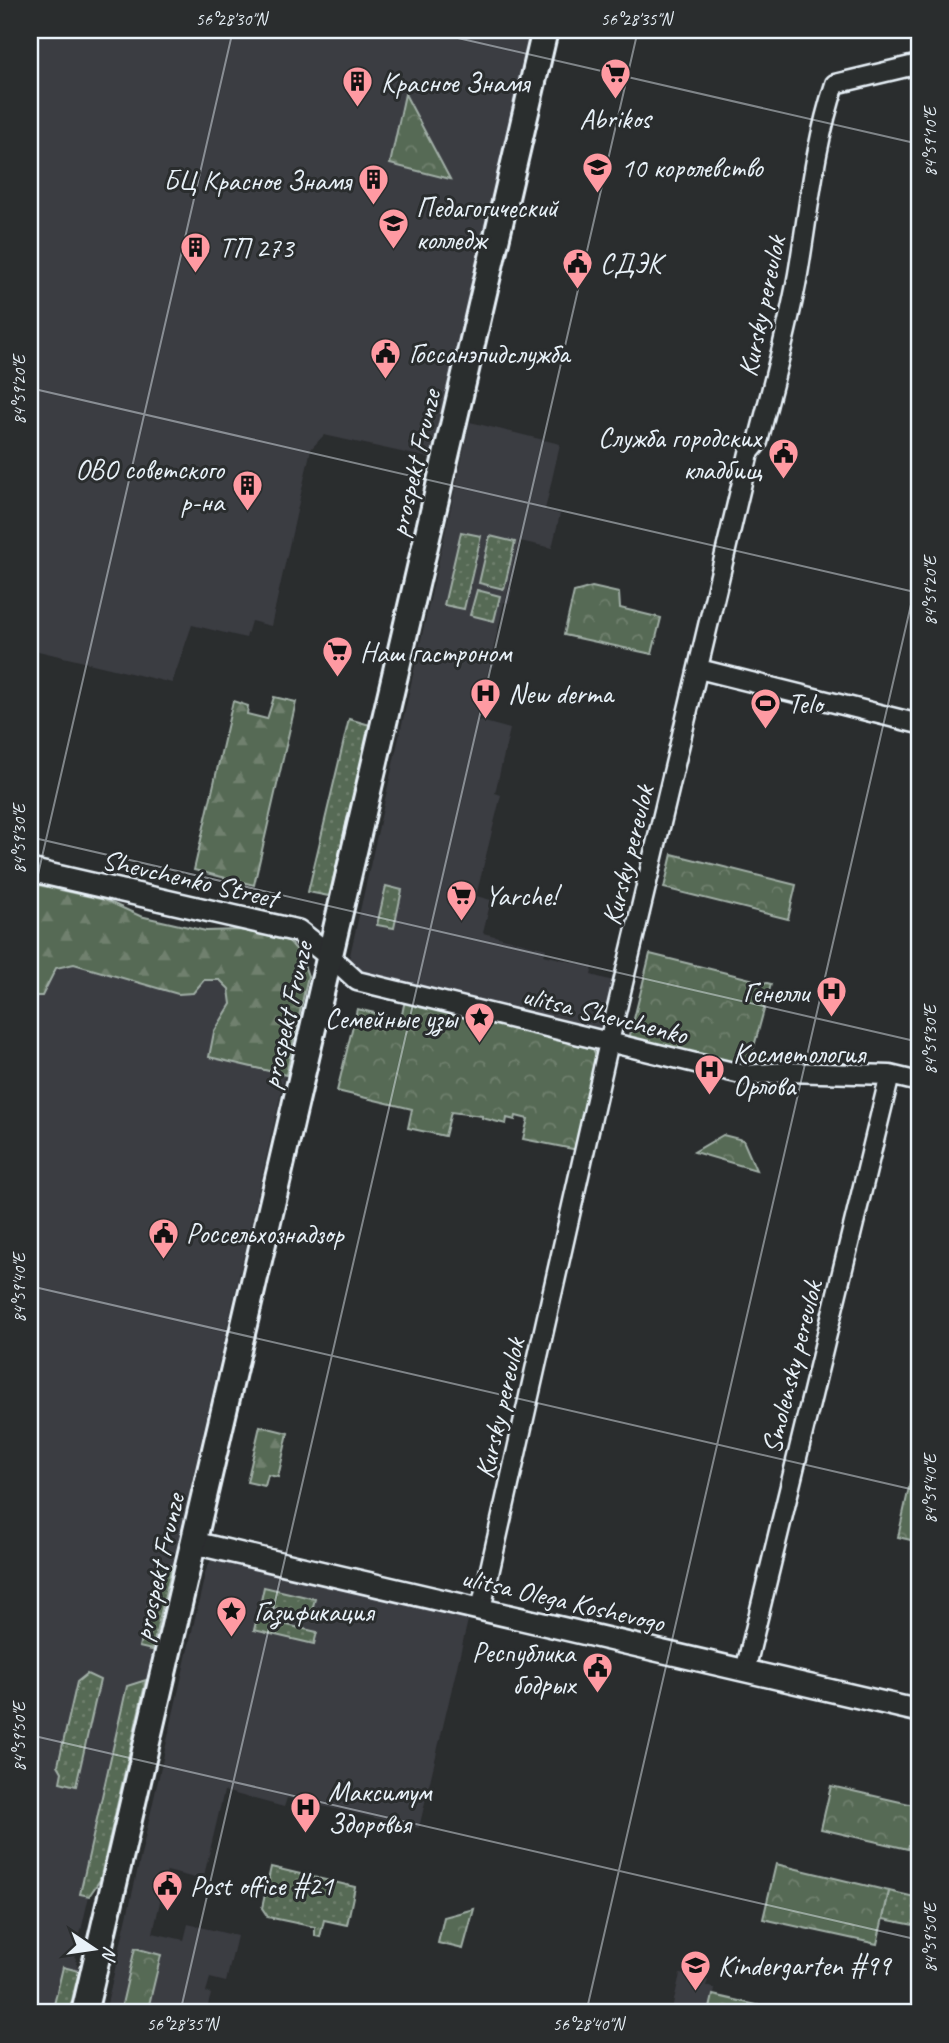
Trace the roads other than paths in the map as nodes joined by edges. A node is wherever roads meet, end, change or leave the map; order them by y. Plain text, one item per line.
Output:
1 (545, 30) edge
2 (919, 62) edge
3 (699, 669) junction
4 (919, 724) edge
5 (30, 870) edge
6 (331, 957) junction
7 (609, 1042) junction
8 (890, 1076) junction
9 (919, 1082) edge
10 (194, 1543) junction
11 (481, 1609) junction
12 (746, 1671) junction
13 (919, 1711) edge
14 (84, 2013) edge

1 - 6 main road, prospekt Frunze
2 - 3 street, Kursky pereulok
3 - 4 street
3 - 7 street, Kursky pereulok
5 - 6 street, Shevchenko Street
6 - 7 street, ulitsa Shevchenko
6 - 10 main road, prospekt Frunze
7 - 8 street, ulitsa Shevchenko
7 - 11 street, Kursky pereulok
8 - 9 street, ulitsa Shevchenko
8 - 12 street, Smolensky pereulok
10 - 11 street, ulitsa Olega Koshevogo
10 - 14 main road, prospekt Frunze
11 - 12 street, ulitsa Olega Koshevogo
12 - 13 street, ulitsa Olega Koshevogo

